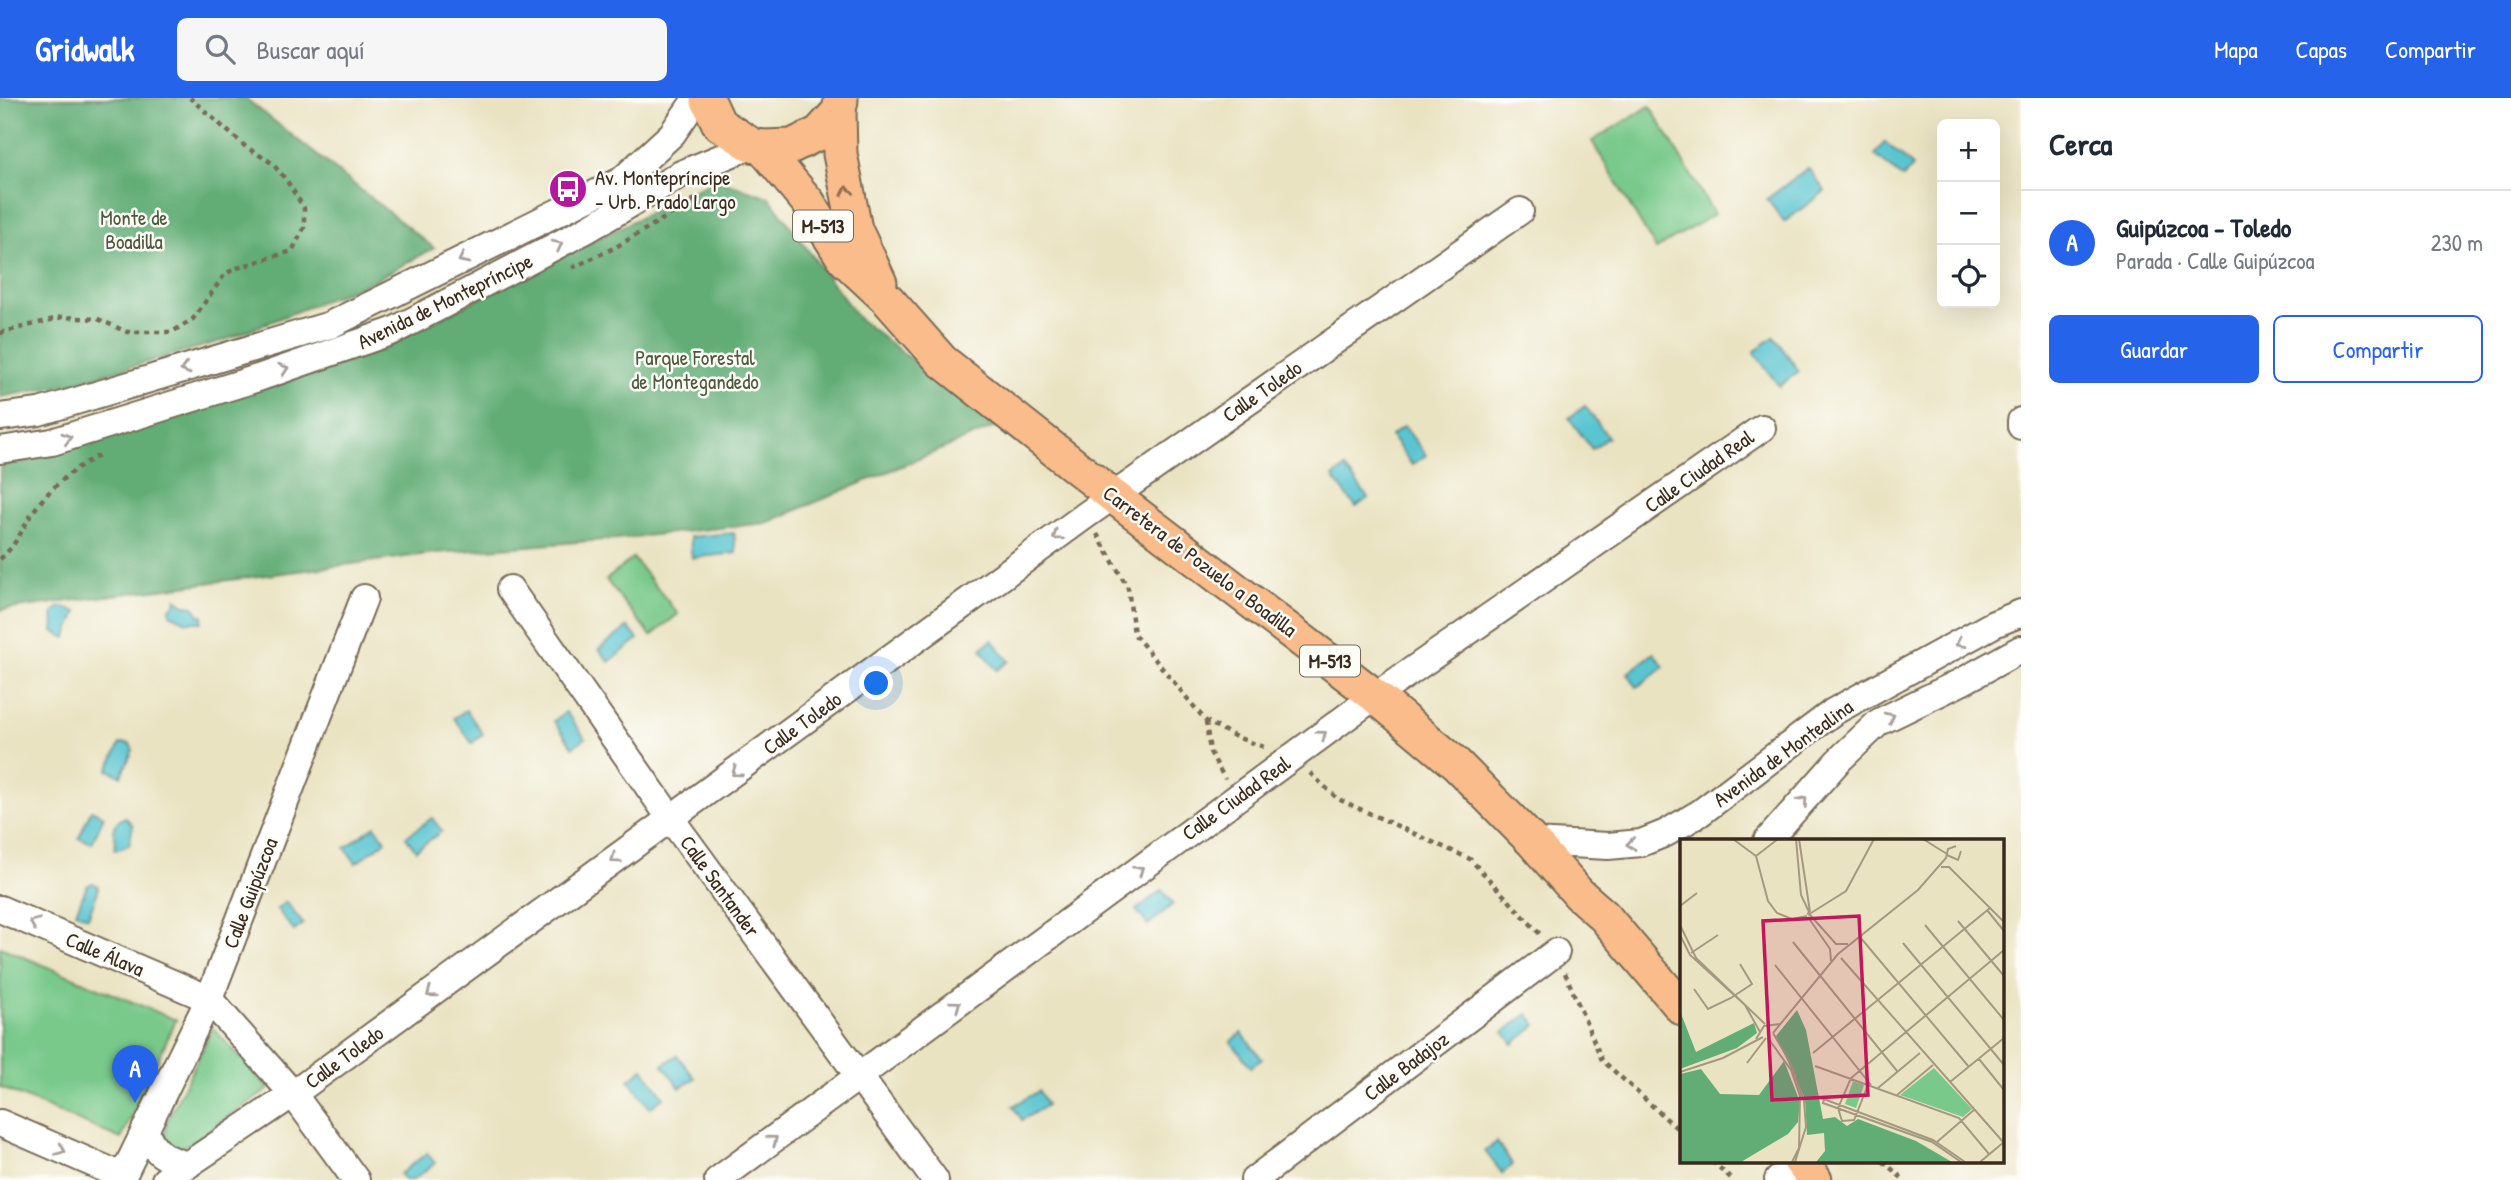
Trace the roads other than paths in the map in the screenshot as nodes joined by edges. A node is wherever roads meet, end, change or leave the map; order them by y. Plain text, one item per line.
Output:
1 (697, 98) edge
2 (707, 98) edge
3 (840, 104) edge
4 (756, 146) junction
5 (1520, 211) dead end
6 (888, 300) junction
7 (0, 417) edge
8 (1762, 428) dead end
9 (0, 450) edge
10 (1113, 496) junction
11 (510, 589) dead end
12 (364, 598) dead end
13 (2021, 613) edge
14 (2021, 649) edge
15 (1376, 696) junction
16 (670, 819) junction
17 (1769, 839) edge
18 (1533, 842) junction
19 (0, 909) edge
20 (1556, 952) road end
21 (209, 999) junction
22 (1680, 1007) edge
23 (859, 1077) junction
24 (293, 1094) junction
25 (0, 1123) edge
26 (145, 1130) junction
27 (1799, 1162) edge
28 (1801, 1162) edge
29 (188, 1165) junction
30 (121, 1178) edge
31 (165, 1180) edge
32 (356, 1180) edge
33 (718, 1180) edge
34 (935, 1180) edge
35 (1254, 1180) edge
36 (1778, 1180) edge
37 (1815, 1180) edge

1 -> 7 street, Avenida de Montepríncipe
2 - 4 main road, M-513
3 - 4 main road, M-513
6 -> 3 main road, Carretera de Pozuelo a Boadilla / M-513
4 - 6 main road, Carretera de Pozuelo a Boadilla / M-513
9 -> 4 street, Avenida de Montepríncipe
5 - 10 street, Calle Toledo
6 - 10 main road, Carretera de Pozuelo a Boadilla / M-513
8 - 15 street, Calle Ciudad Real
10 - 15 main road, Carretera de Pozuelo a Boadilla / M-513
10 -> 16 street, Calle Toledo
11 - 16 street, Calle Santander
12 - 21 street, Calle Guipúzcoa
13 -> 18 street, Avenida de Montealina
17 -> 14 street, Avenida de Montealina
15 - 18 main road, Carretera de Pozuelo a Boadilla / M-513
23 -> 15 street, Calle Ciudad Real
16 - 23 street, Calle Santander
16 -> 24 street, Calle Toledo
18 - 22 main road, Carretera de Pozuelo a Boadilla / M-513
21 -> 19 street, Calle Álava
20 - 35 street, Calle Badajoz
21 - 24 street
21 - 26 street, Calle Guipúzcoa
33 -> 23 street, Calle Ciudad Real
23 - 34 street, Calle Santander
24 - 29 street, Calle Toledo
24 - 32 street
25 -> 30 street
26 - 29 street
26 - 30 street, Calle Guipúzcoa
27 - 36 street
28 - 37 main road
29 - 31 street, Calle Toledo

